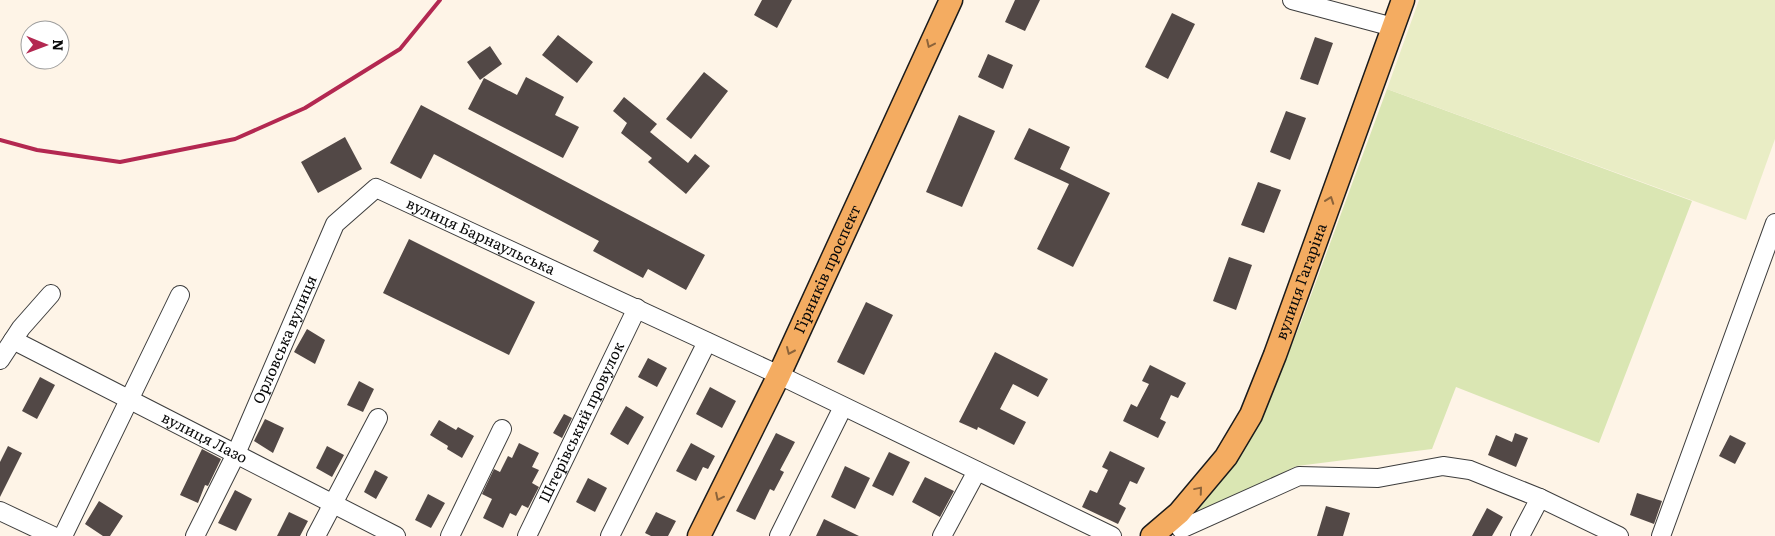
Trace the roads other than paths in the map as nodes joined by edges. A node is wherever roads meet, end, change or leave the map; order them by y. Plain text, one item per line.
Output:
1 (951, 0) edge
2 (1292, 0) edge
3 (1403, 0) edge
4 (1393, 27) junction
5 (1775, 223) edge
6 (335, 224) joint
7 (1768, 256) edge
8 (51, 294) dead end
9 (180, 295) dead end
10 (637, 308) junction
11 (13, 340) junction
12 (707, 342) junction
13 (0, 360) edge
14 (779, 375) junction
15 (129, 401) junction
16 (843, 407) junction
17 (378, 418) dead end
18 (502, 429) dead end
19 (235, 456) junction
20 (977, 471) junction
21 (1540, 498) junction
22 (331, 504) junction
23 (0, 511) edge
24 (1181, 526) edge
25 (53, 536) edge
26 (63, 536) edge
27 (195, 536) edge
28 (316, 536) edge
29 (396, 536) edge
30 (450, 536) edge
31 (527, 536) edge
32 (610, 536) edge
33 (699, 536) edge
34 (779, 536) edge
35 (942, 536) edge
36 (1112, 536) edge
37 (1152, 536) edge
38 (1520, 536) edge
39 (1619, 536) edge
40 (1661, 536) edge

1 -> 14 main road, Гірників проспект
2 - 4 street
3 - 4 main road, вулиця Гагаріна
24 -> 4 main road, вулиця Гагаріна
5 - 7 street
6 - 10 street, вулиця Барнаульська
6 - 19 street, Орловська вулиця
7 - 40 street
8 - 11 street
9 - 15 street
10 - 12 street
10 - 31 street, Штерівський провулок
11 - 13 street
11 - 15 street, вулиця Лазо
12 - 14 street
12 - 32 street
14 - 16 street
14 -> 33 main road, Гірників проспект
15 - 19 street, вулиця Лазо
15 - 26 street
16 - 20 street
16 - 34 street
17 - 22 street
18 - 30 street
19 - 22 street, вулиця Лазо
19 - 27 street, Орловська вулиця
20 - 35 street
20 - 36 street
21 - 24 street
21 - 38 street
21 - 39 street
22 - 28 street
22 - 29 street, вулиця Лазо
23 - 25 street
24 - 37 main road, вулиця Гагаріна

